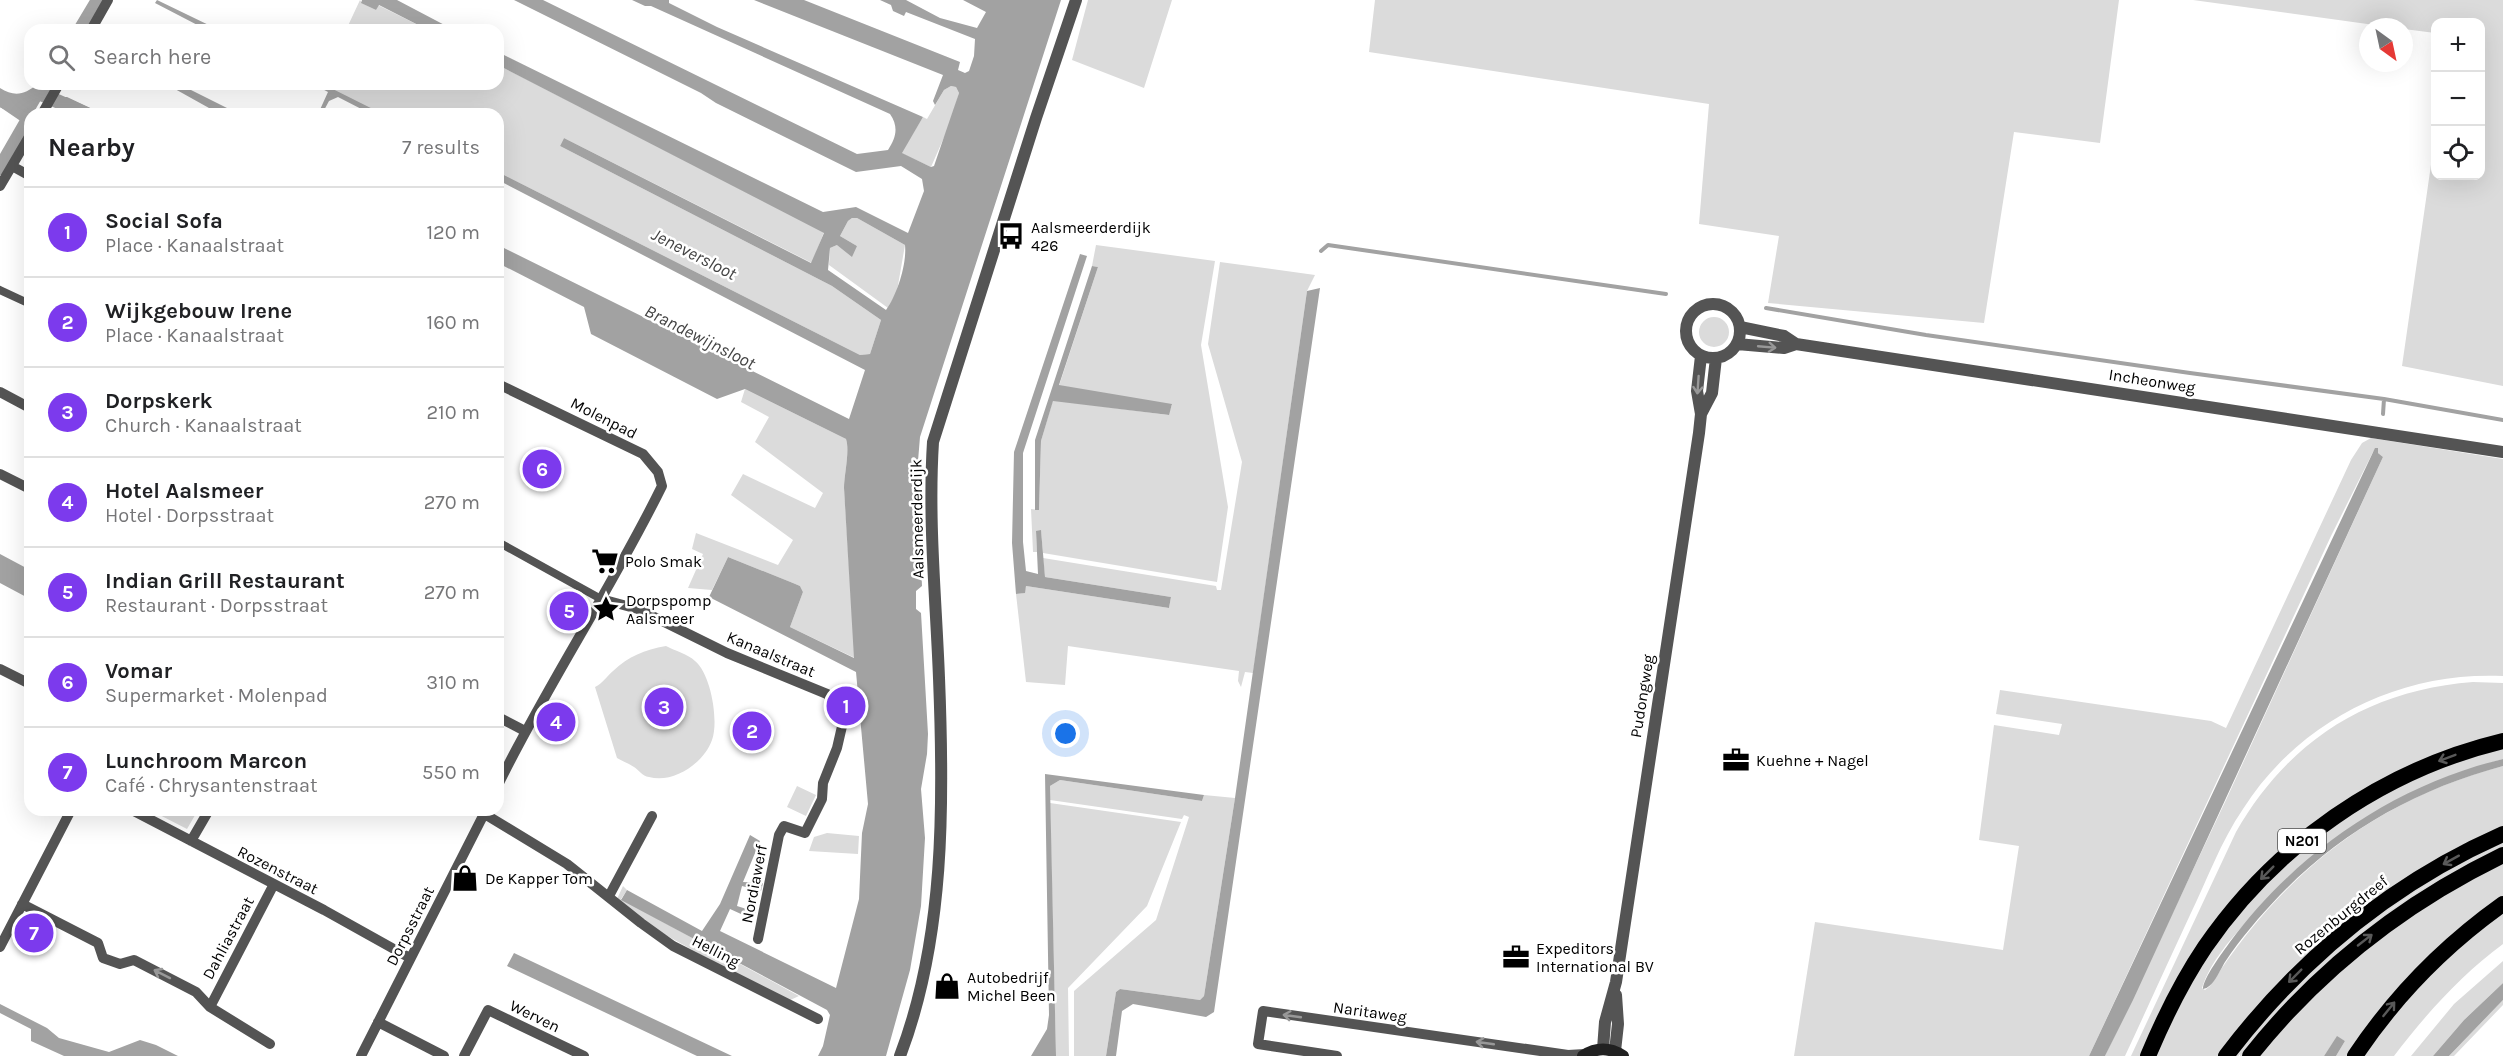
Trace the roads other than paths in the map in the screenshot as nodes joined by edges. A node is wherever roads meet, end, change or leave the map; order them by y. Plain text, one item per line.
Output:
1 (108, 0) edge
2 (1076, 0) edge
3 (94, 24) edge
4 (56, 90) edge
5 (45, 108) edge
6 (24, 145) edge
7 (12, 166) junction
8 (24, 173) edge
9 (0, 186) edge
10 (0, 290) edge
11 (24, 301) edge
12 (1740, 327) junction
13 (1737, 344) junction
14 (1796, 344) junction
15 (1701, 356) junction
16 (1716, 358) junction
17 (504, 387) edge
18 (0, 392) edge
19 (24, 405) edge
20 (1701, 414) junction
21 (2503, 452) edge
22 (0, 474) edge
23 (24, 486) edge
24 (504, 545) edge
25 (601, 599) junction
26 (0, 669) edge
27 (24, 681) edge
28 (504, 720) edge
29 (525, 731) junction
30 (2503, 741) edge
31 (504, 773) edge
32 (68, 816) edge
33 (143, 816) edge
34 (205, 816) edge
35 (481, 816) edge
36 (491, 816) edge
37 (652, 816) dead end
38 (2503, 834) edge
39 (779, 835) joint
40 (191, 841) junction
41 (2503, 855) edge
42 (274, 884) junction
43 (609, 896) junction
44 (22, 904) junction
45 (2503, 904) edge
46 (758, 939) dead end
47 (0, 947) edge
48 (410, 958) junction
49 (210, 1007) junction
50 (818, 1019) dead end
51 (378, 1022) junction
52 (270, 1044) dead end
53 (1614, 1052) edge
54 (1584, 1055) edge
55 (361, 1056) edge
56 (444, 1056) edge
57 (464, 1056) edge
58 (584, 1056) edge
59 (900, 1056) edge
60 (1337, 1056) edge
61 (2148, 1056) edge
62 (2226, 1056) edge
63 (2250, 1056) edge
64 (2355, 1056) edge

1 - 3 street
2 - 59 street, Aalsmeerderdijk
4 - 5 street
6 - 7 street
7 - 8 street
7 - 9 street
10 - 11 street
12 - 13 street
12 - 14 street, Incheonweg
12 - 15 street
13 -> 14 street, Incheonweg
13 - 16 street
14 - 21 street, Incheonweg
15 - 16 street
15 -> 20 street, Pudongweg
16 - 20 street, Pudongweg
17 - 25 street, Molenpad
18 - 19 street
20 - 53 street, Pudongweg
22 - 23 street
24 - 25 street
25 - 29 street
25 - 39 street, Kanaalstraat
26 - 27 street
28 - 29 street
29 - 31 street
30 -> 61 highway, N201
32 - 44 street
33 - 40 street, Rozenstraat
34 - 40 street
35 - 48 street, Dorpsstraat
36 - 43 street, Helling
37 - 43 street
38 -> 62 highway, Rozenburgdreef
39 - 46 street, Nordiawerf
40 - 42 street, Rozenstraat
63 -> 41 highway, Rozenburgdreef
42 - 48 street, Rozenstraat
42 - 49 street, Dahliastraat
43 - 50 street, Helling
44 - 47 street
49 -> 44 street
64 -> 45 highway
48 - 51 street, Dorpsstraat
49 - 52 street
51 - 55 street, Dorpsstraat
51 - 56 street
53 - 54 main road
54 -> 60 street, Naritaweg
57 - 58 street, Werven

